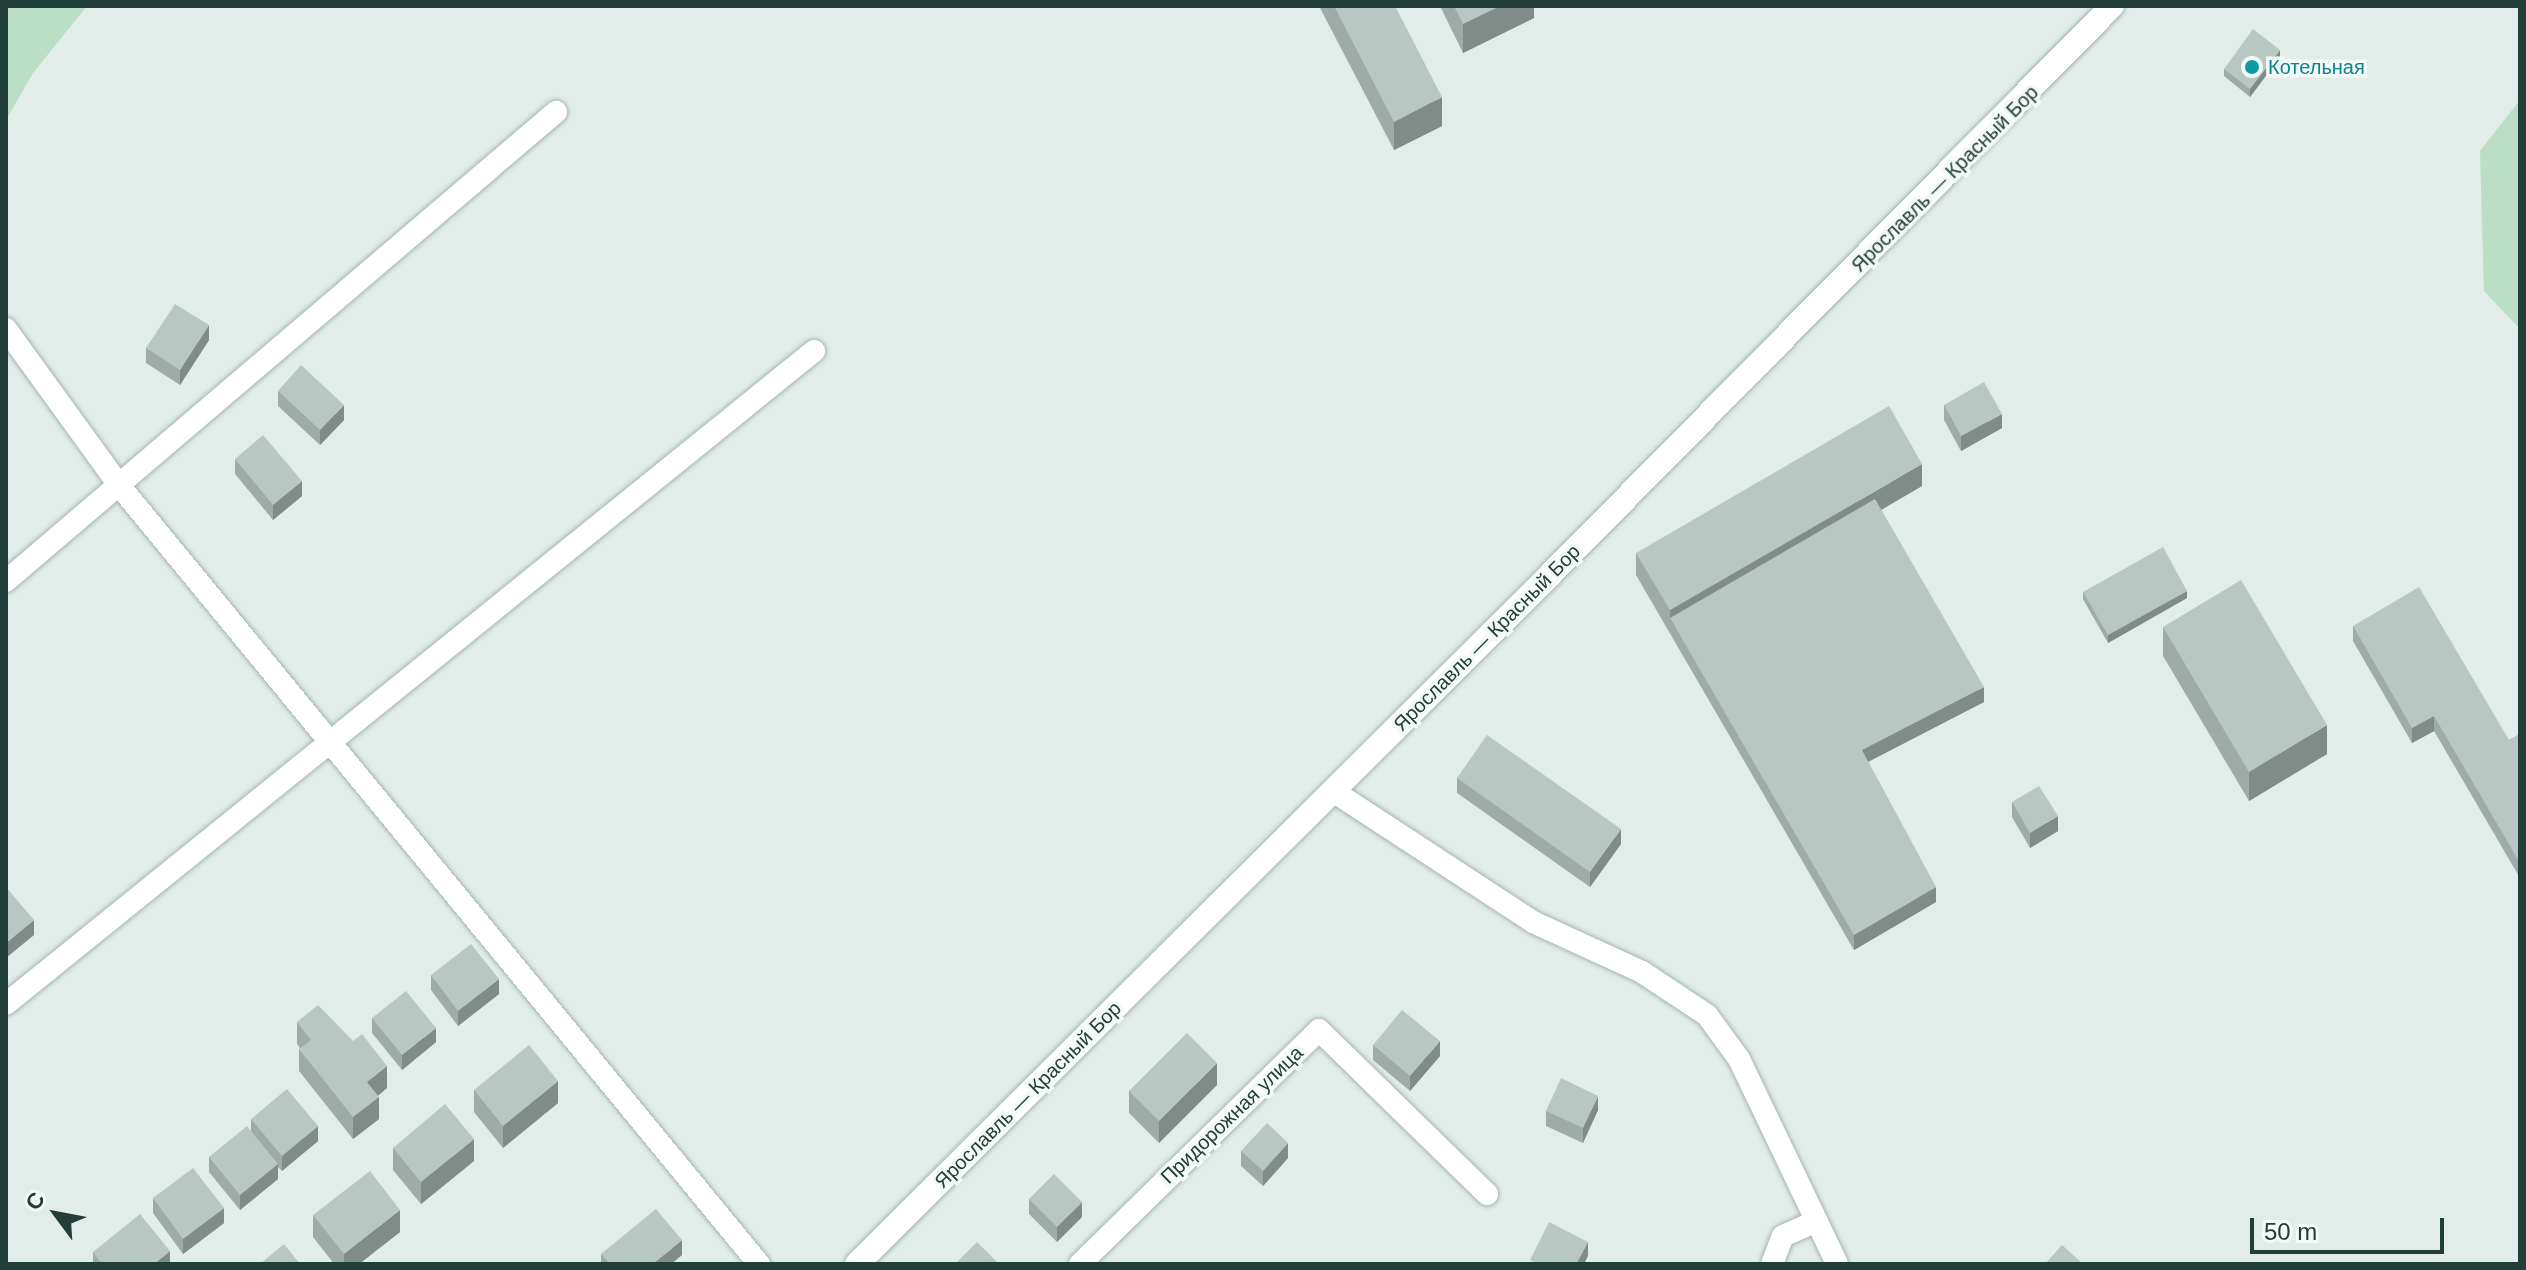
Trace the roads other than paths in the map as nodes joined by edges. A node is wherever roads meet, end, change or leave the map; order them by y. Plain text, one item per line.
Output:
1 (2112, 6) edge
2 (556, 112) dead end
3 (6, 329) edge
4 (814, 351) dead end
5 (118, 484) junction
6 (6, 581) edge
7 (327, 741) junction
8 (1333, 791) junction
9 (6, 1004) edge
10 (1487, 1194) dead end
11 (1817, 1221) junction
12 (759, 1264) edge
13 (857, 1264) edge
14 (1080, 1264) edge
15 (1772, 1264) edge
16 (1837, 1264) edge

1 - 8 street, Ярославль — Красный Бор
2 - 5 street
3 - 5 street
4 - 7 street
5 - 6 street
5 - 7 street
7 - 9 street
7 - 12 street
8 - 11 street
8 - 13 street, Ярославль — Красный Бор
10 - 14 street, Придорожная улица
11 - 15 street
11 - 16 street

